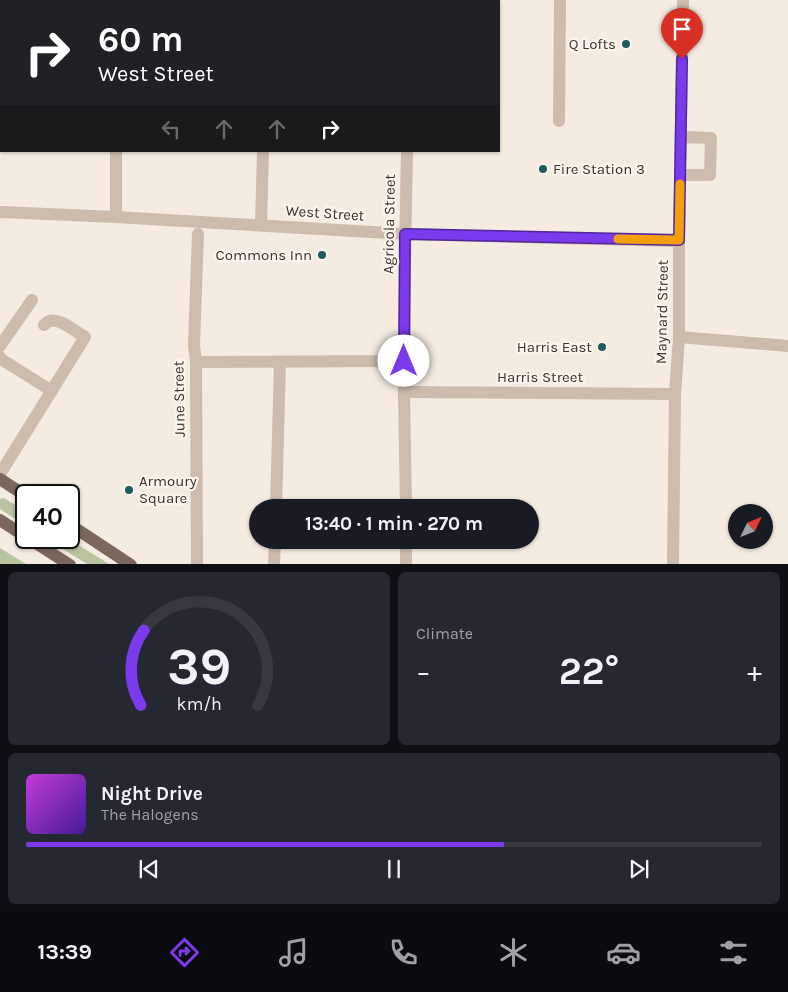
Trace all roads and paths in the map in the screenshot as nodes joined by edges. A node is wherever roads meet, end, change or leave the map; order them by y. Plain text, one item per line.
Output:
1 (560, 0) edge
2 (683, 0) edge
3 (559, 121) dead end
4 (681, 137) junction
5 (116, 152) edge
6 (263, 152) edge
7 (407, 152) edge
8 (680, 175) junction
9 (0, 212) edge
10 (116, 217) junction
11 (261, 225) junction
12 (198, 234) dead end
13 (405, 234) junction
14 (679, 240) junction
15 (32, 300) dead end
16 (44, 325) dead end
17 (679, 337) junction
18 (0, 346) edge
19 (788, 346) edge
20 (0, 357) edge
21 (404, 361) junction
22 (196, 362) junction
23 (280, 362) junction
24 (52, 391) junction
25 (404, 392) junction
26 (675, 394) junction
27 (0, 474) edge
28 (0, 479) edge
29 (15, 489) edge
30 (276, 499) edge
31 (406, 499) edge
32 (0, 520) edge
33 (15, 529) edge
34 (80, 531) edge
35 (46, 549) edge
36 (275, 549) edge
37 (406, 549) edge
38 (70, 564) edge
39 (131, 564) edge
40 (198, 564) edge
41 (274, 564) edge
42 (406, 564) edge
43 (673, 564) edge

1 - 3 street
2 - 4 street, Maynard Street
4 - 8 street, Maynard Street
4 - 8 street
5 - 10 street
6 - 11 street
7 - 13 street, Agricola Street
8 - 14 street, Maynard Street
9 - 10 street, West Street
10 - 11 street, West Street
11 - 13 street, West Street
12 - 22 street, June Street
13 - 14 street, West Street
13 - 21 street, Agricola Street
14 - 17 street, Maynard Street
15 - 18 street
16 - 24 street
17 - 19 street
17 - 26 street, Maynard Street
20 - 24 street
21 - 23 street
21 - 25 street, Agricola Street
22 - 23 street
22 - 40 street, June Street
23 - 30 street
24 - 27 street
25 - 26 street, Harris Street
25 - 31 street, Agricola Street
26 - 43 street, Maynard Street
28 - 29 main road
32 - 33 main road
34 - 39 main road
35 - 38 main road
36 - 41 street
37 - 42 street

